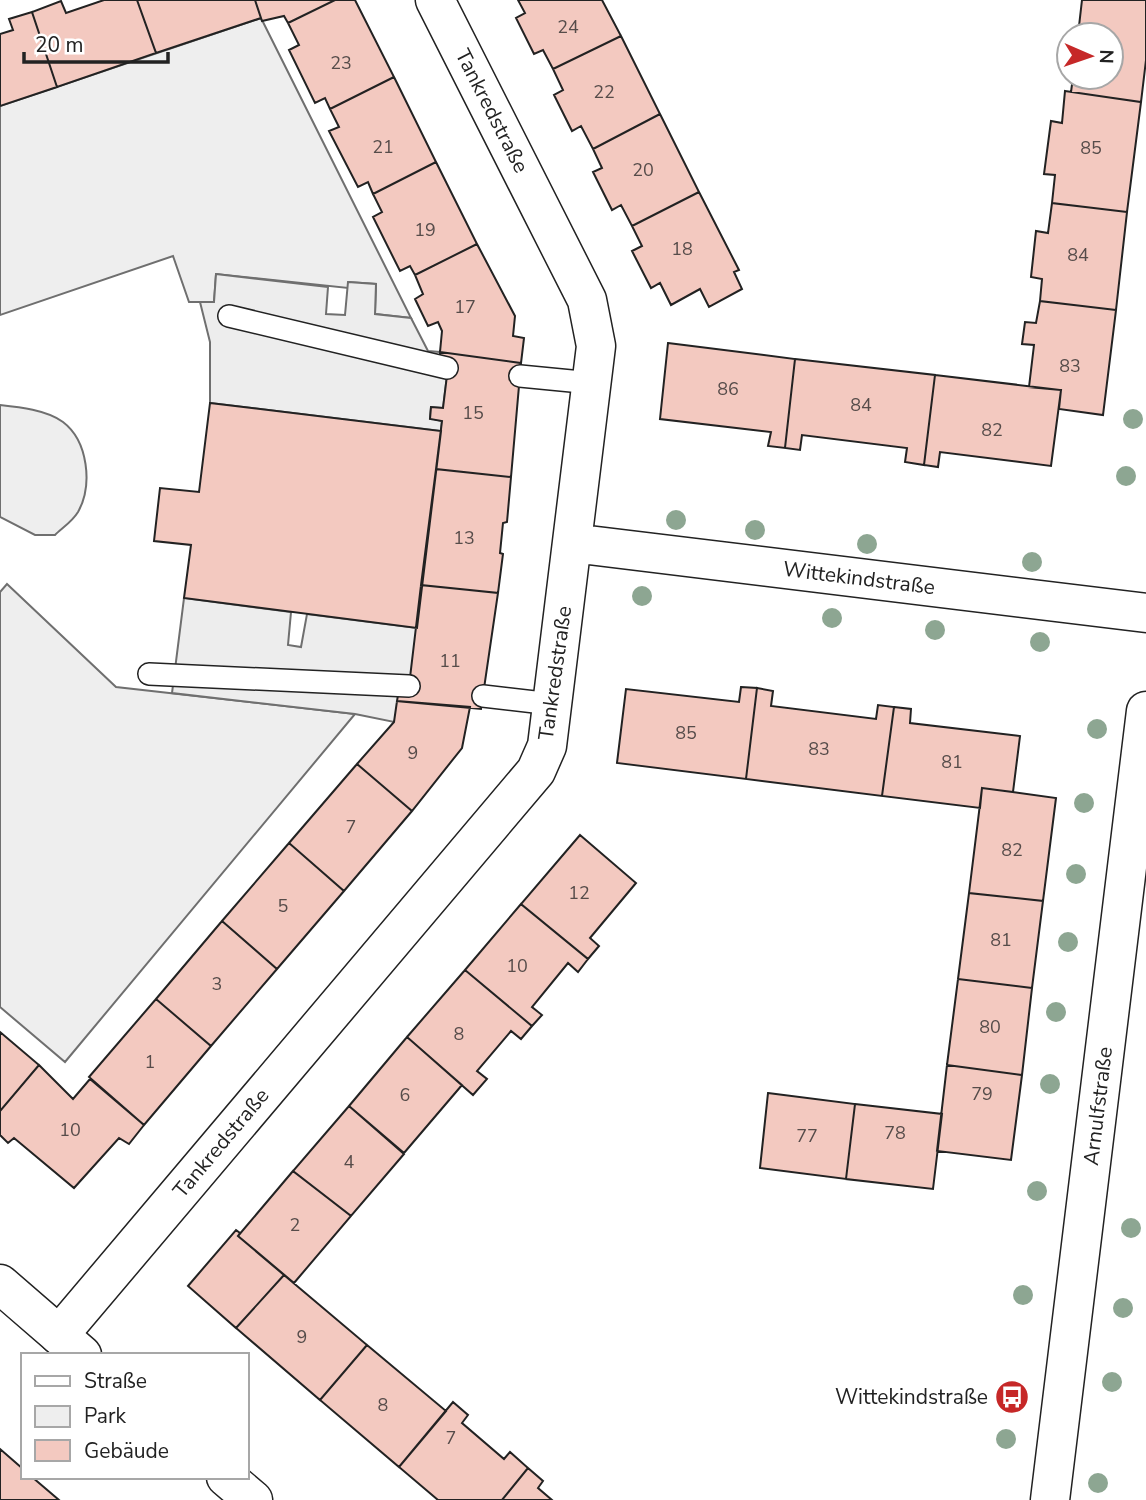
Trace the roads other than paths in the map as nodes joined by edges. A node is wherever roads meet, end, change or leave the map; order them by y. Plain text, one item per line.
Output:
1 (435, 0) edge
2 (229, 316) dead end
3 (447, 368) dead end
4 (520, 376) dead end
5 (592, 383) junction
6 (572, 543) junction
7 (1146, 613) edge
8 (149, 674) dead end
9 (409, 686) dead end
10 (483, 696) dead end
11 (552, 704) junction
12 (1146, 711) edge
13 (0, 1284) edge
14 (71, 1345) edge
15 (228, 1479) edge
16 (253, 1500) edge
17 (1050, 1500) edge

1 - 5 street, Tankredstraße
2 - 3 lane
4 - 5 lane
5 - 6 street, Tankredstraße
6 - 7 street, Wittekindstraße
6 - 11 street, Tankredstraße
8 - 9 lane
10 - 11 lane
11 - 14 street, Tankredstraße
12 - 17 street, Arnulfstraße
13 - 14 street
15 - 16 street

